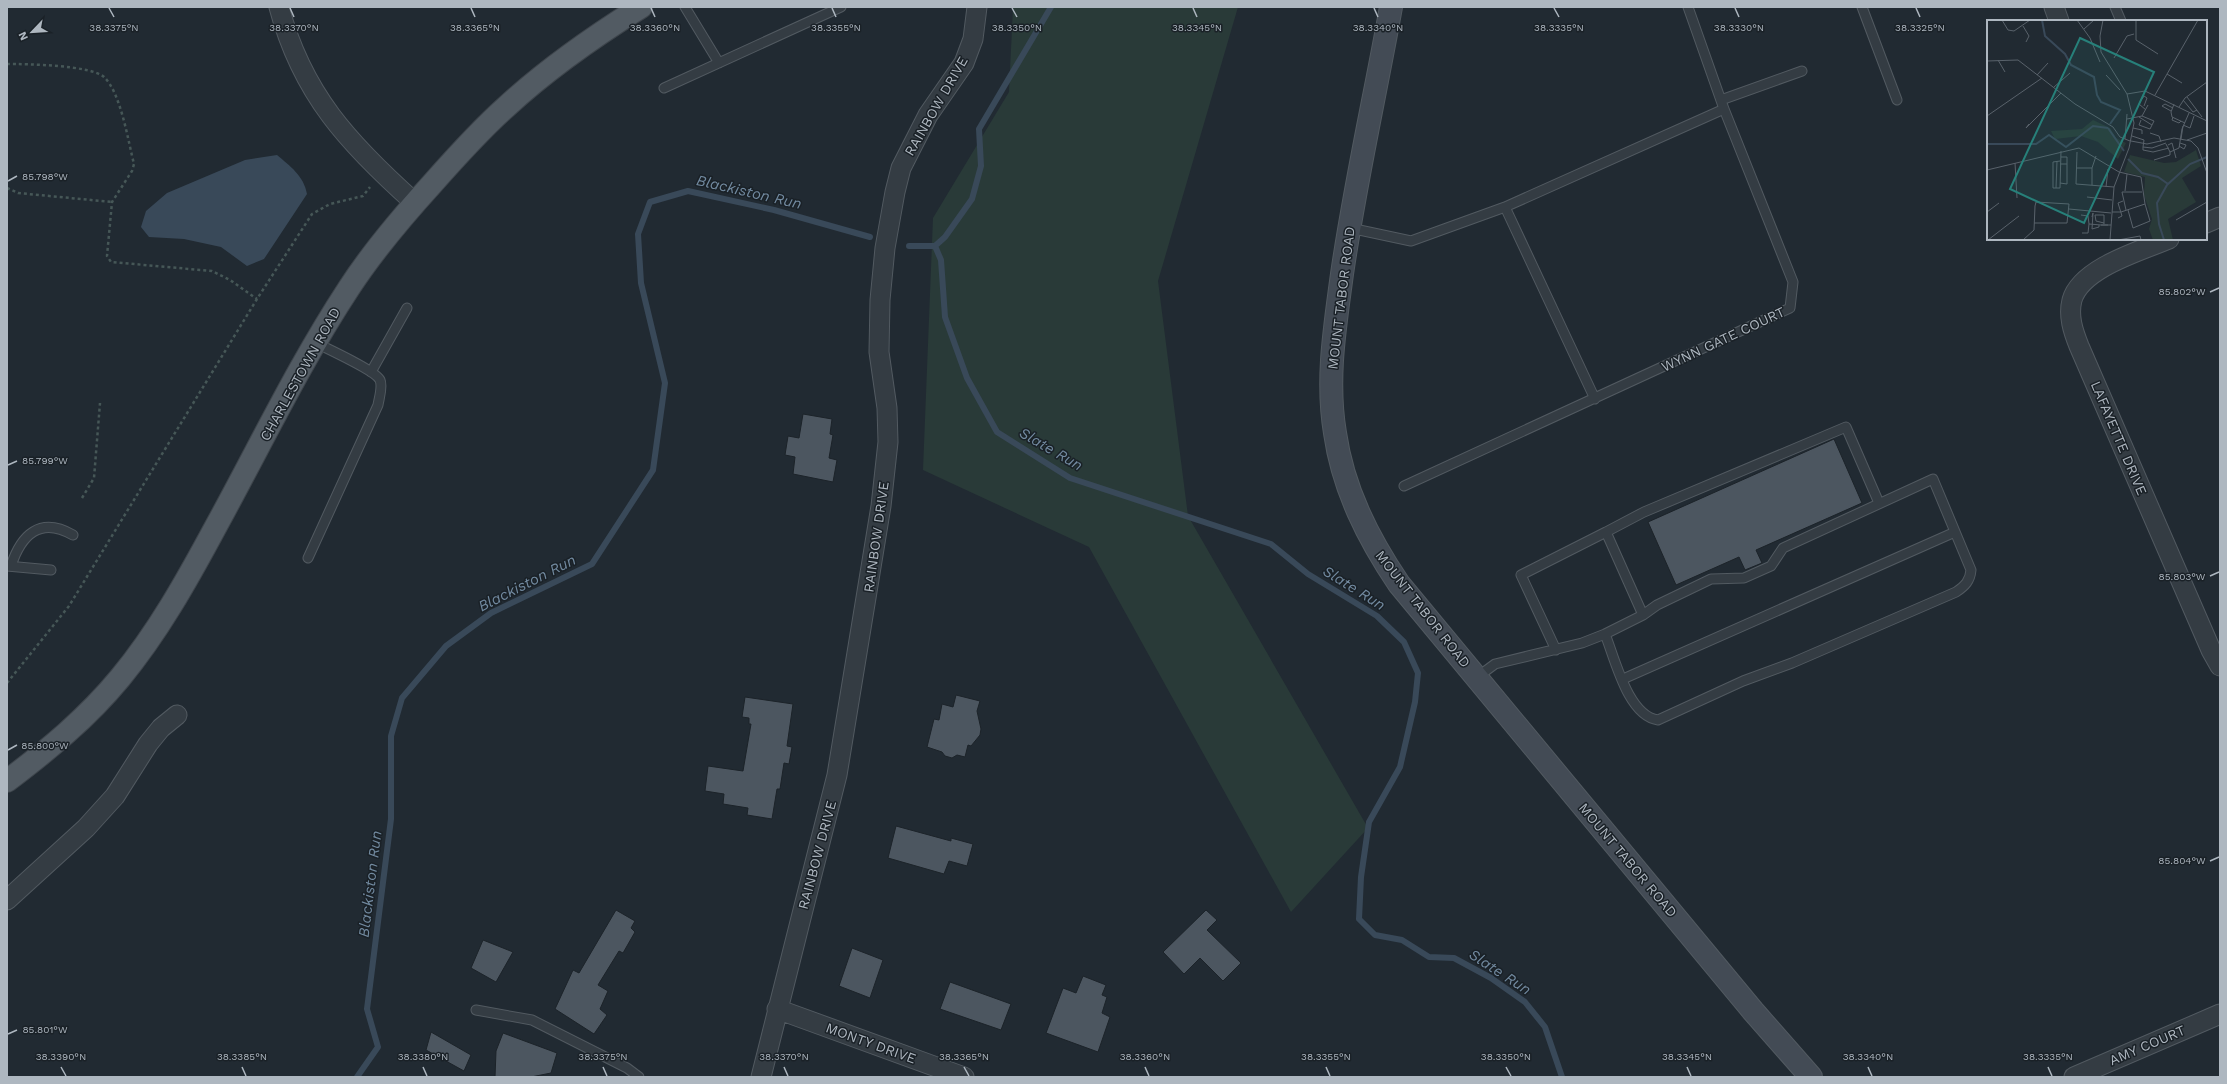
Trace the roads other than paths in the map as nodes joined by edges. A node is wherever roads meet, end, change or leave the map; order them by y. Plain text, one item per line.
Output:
1 (279, 7) edge
2 (641, 7) edge
3 (685, 7) edge
4 (841, 7) edge
5 (976, 7) edge
6 (1391, 7) edge
7 (1688, 7) edge
8 (1862, 7) edge
9 (2054, 7) edge
10 (2115, 7) edge
11 (2059, 20) edge
12 (2121, 20) edge
13 (719, 63) junction
14 (1802, 71) dead end
15 (664, 88) dead end
16 (1897, 100) dead end
17 (1723, 105) junction
18 (414, 203) junction
19 (1505, 207) junction
20 (2220, 217) edge
21 (2207, 223) edge
22 (1349, 228) junction
23 (2164, 240) edge
24 (2141, 245) edge
25 (407, 308) dead end
26 (316, 343) junction
27 (371, 372) junction
28 (1595, 399) junction
29 (1404, 486) dead end
30 (1878, 503) junction
31 (1606, 532) junction
32 (1956, 532) junction
33 (73, 535) dead end
34 (308, 558) dead end
35 (9, 566) edge
36 (51, 570) dead end
37 (1643, 615) junction
38 (1605, 634) junction
39 (1556, 650) junction
40 (2220, 666) edge
41 (1476, 678) junction
42 (1623, 679) junction
43 (177, 715) dead end
44 (7, 781) edge
45 (7, 900) edge
46 (777, 1009) junction
47 (476, 1010) dead end
48 (2220, 1014) edge
49 (639, 1077) edge
50 (761, 1077) edge
51 (964, 1077) edge
52 (1811, 1077) edge
53 (2074, 1077) edge

1 - 18 street
2 - 18 main road, CHARLESTOWN ROAD
3 - 13 lane
4 - 13 lane
5 - 46 street, RAINBOW DRIVE
6 - 22 street, MOUNT TABOR ROAD
7 - 17 lane, WYNN GATE COURT
8 - 16 lane
9 - 11 street
10 - 12 lane
13 - 15 lane
14 - 17 lane
17 - 19 lane
17 - 28 lane, WYNN GATE COURT
18 - 26 main road, CHARLESTOWN ROAD
19 - 22 lane
19 - 28 lane
20 - 21 street
22 - 41 street, MOUNT TABOR ROAD
23 - 24 street, LAFAYETTE DRIVE
24 - 40 street, LAFAYETTE DRIVE
25 - 27 lane
26 - 27 lane
26 - 44 main road, CHARLESTOWN ROAD
27 - 34 lane
28 - 29 lane, WYNN GATE COURT
30 - 31 lane
30 - 32 lane
30 - 37 lane
31 - 37 lane
31 - 39 lane
32 - 42 lane
32 - 42 lane
33 - 35 lane
35 - 36 lane
37 - 38 lane
38 - 39 lane
38 - 42 lane
39 - 41 lane
41 - 52 street, MOUNT TABOR ROAD
43 - 45 street
46 - 50 street, RAINBOW DRIVE
46 - 51 street, MONTY DRIVE
47 - 49 lane
48 - 53 street, AMY COURT

